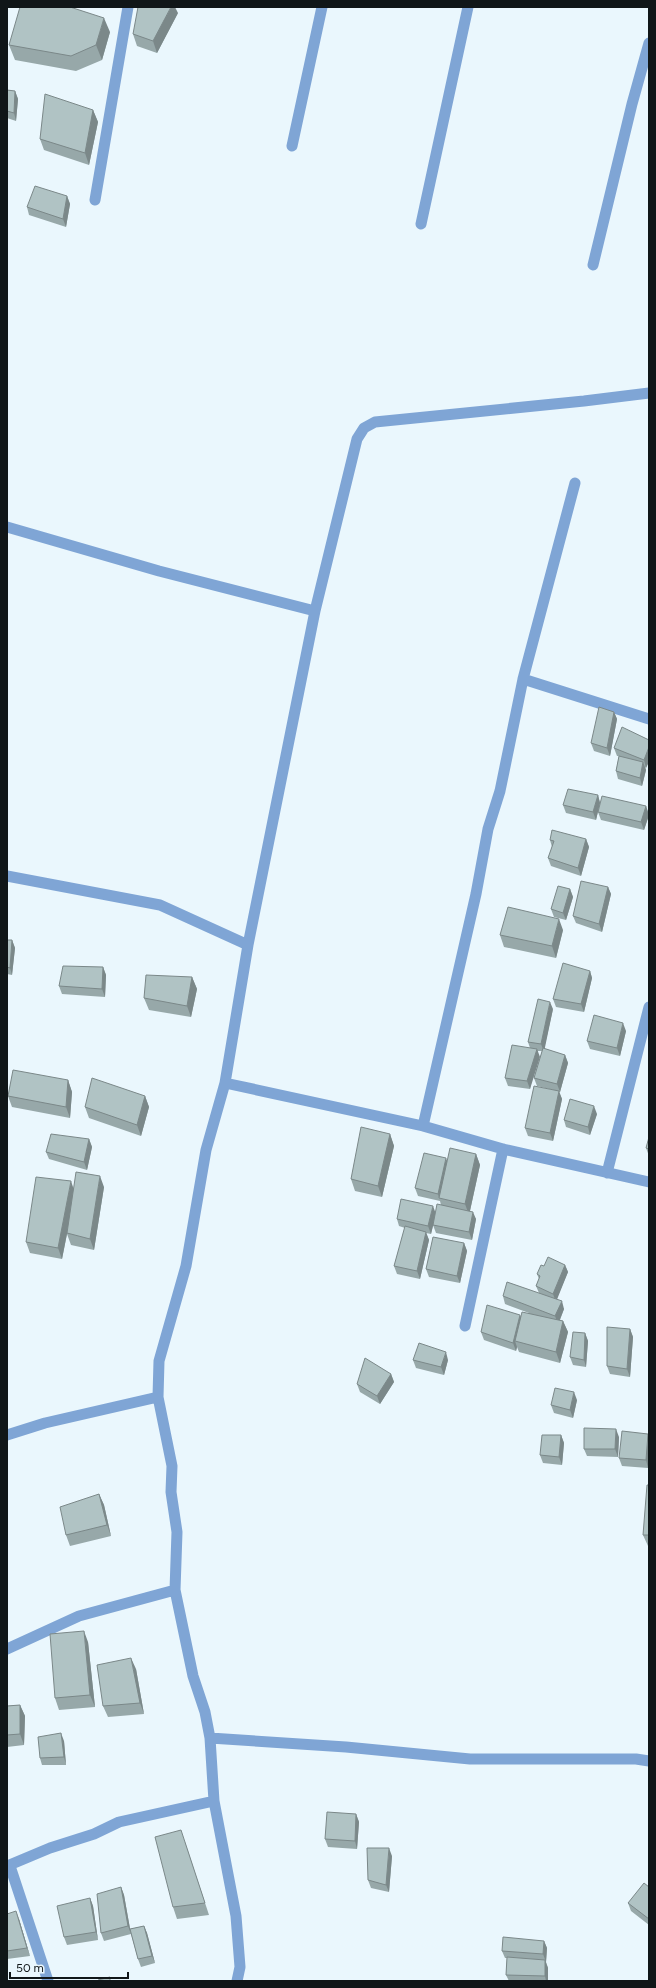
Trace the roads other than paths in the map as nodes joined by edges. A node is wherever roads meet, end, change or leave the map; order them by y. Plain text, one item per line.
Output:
1 (128, 7) edge
2 (322, 7) edge
3 (468, 7) edge
4 (649, 43) edge
5 (292, 146) dead end
6 (95, 200) dead end
7 (421, 224) dead end
8 (593, 265) dead end
9 (649, 393) edge
10 (575, 483) dead end
11 (7, 528) edge
12 (315, 611) junction
13 (523, 679) junction
14 (649, 719) edge
15 (7, 876) edge
16 (248, 945) junction
17 (649, 1007) edge
18 (225, 1083) junction
19 (423, 1126) junction
20 (503, 1150) junction
21 (607, 1173) junction
22 (649, 1182) edge
23 (465, 1326) dead end
24 (158, 1397) junction
25 (7, 1435) edge
26 (175, 1590) junction
27 (7, 1649) edge
28 (210, 1738) junction
29 (649, 1762) edge
30 (214, 1802) junction
31 (8, 1866) edge
32 (48, 1981) edge
33 (237, 1981) edge

1 - 6 street
2 - 5 street
3 - 7 street
4 - 8 street
9 - 12 street
10 - 13 street
11 - 12 street
12 - 16 street
13 - 14 street
13 - 19 street
15 - 16 street
16 - 18 street
17 - 21 street
18 - 19 street
18 - 24 street
19 - 20 street
20 - 21 street
20 - 23 street
21 - 22 street
24 - 25 street
24 - 26 street
26 - 27 street
26 - 28 street
28 - 29 street
28 - 30 street
30 - 31 street
30 - 33 street
31 - 32 street

